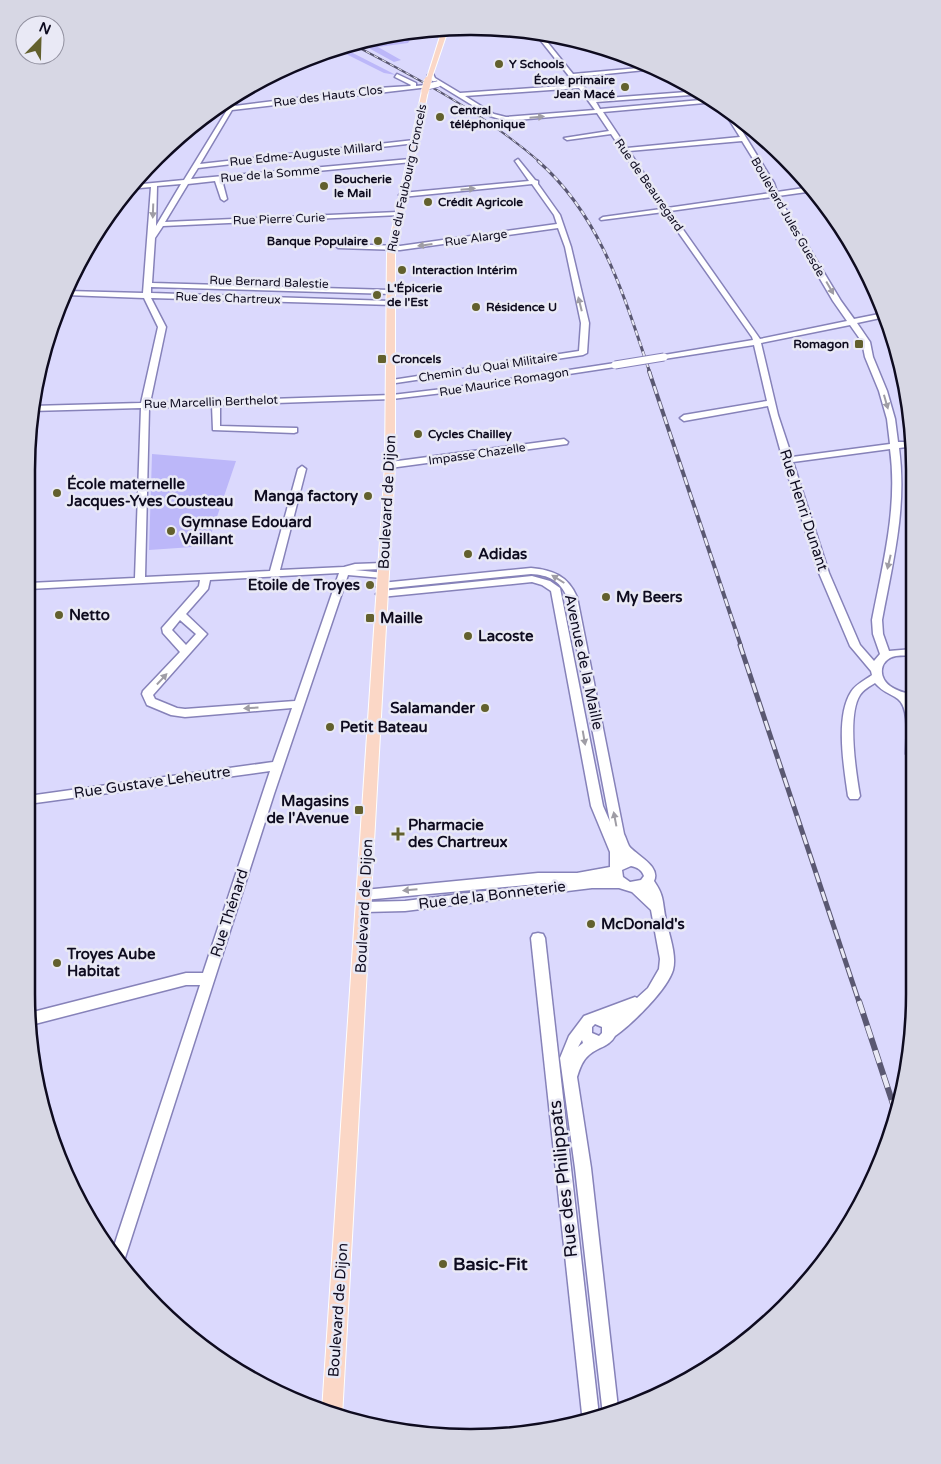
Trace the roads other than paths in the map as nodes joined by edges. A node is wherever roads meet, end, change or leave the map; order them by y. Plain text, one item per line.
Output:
1 (444, 36) edge
2 (545, 42) edge
3 (640, 69) edge
4 (397, 76) dead end
5 (572, 76) junction
6 (432, 83) junction
7 (580, 86) junction
8 (415, 87) junction
9 (690, 94) edge
10 (460, 95) junction
11 (592, 102) junction
12 (702, 102) edge
13 (231, 108) joint
14 (598, 111) junction
15 (733, 123) edge
16 (612, 132) junction
17 (567, 138) dead end
18 (742, 139) junction
19 (414, 142) junction
20 (625, 150) junction
21 (518, 160) dead end
22 (410, 161) junction
23 (197, 166) junction
24 (218, 179) junction
25 (188, 182) junction
26 (536, 182) junction
27 (154, 185) junction
28 (140, 186) edge
29 (804, 191) edge
30 (402, 195) junction
31 (776, 196) junction
32 (224, 199) dead end
33 (667, 210) junction
34 (398, 214) junction
35 (603, 219) dead end
36 (161, 224) junction
37 (560, 226) junction
38 (152, 238) junction
39 (306, 242) dead end
40 (392, 248) junction
41 (148, 281) junction
42 (390, 289) junction
43 (73, 293) edge
44 (147, 295) junction
45 (390, 303) junction
46 (878, 317) edge
47 (855, 327) junction
48 (758, 341) junction
49 (392, 382) junction
50 (392, 396) junction
51 (216, 402) junction
52 (771, 403) junction
53 (145, 405) junction
54 (40, 409) edge
55 (684, 418) dead end
56 (294, 430) dead end
57 (564, 442) dead end
58 (905, 443) edge
59 (895, 444) junction
60 (787, 460) junction
61 (390, 465) junction
62 (302, 469) dead end
63 (345, 570) junction
64 (274, 573) junction
65 (206, 576) junction
66 (140, 579) junction
67 (382, 580) junction
68 (35, 586) edge
69 (180, 614) junction
70 (906, 651) edge
71 (186, 652) junction
72 (885, 654) junction
73 (875, 673) junction
74 (884, 687) junction
75 (862, 689) junction
76 (906, 697) edge
77 (300, 704) junction
78 (278, 766) junction
79 (854, 796) dead end
80 (35, 799) edge
81 (636, 861) junction
82 (617, 874) junction
83 (648, 881) junction
84 (636, 888) junction
85 (364, 901) junction
86 (657, 908) junction
87 (538, 938) dead end
88 (208, 979) junction
89 (644, 1000) junction
90 (36, 1018) edge
91 (598, 1019) junction
92 (584, 1026) junction
93 (611, 1032) junction
94 (597, 1042) junction
95 (570, 1075) junction
96 (120, 1252) edge
97 (333, 1406) edge
98 (609, 1406) edge
99 (590, 1412) edge

1 - 6 main road, Rue du Faubourg Croncels
2 - 5 street, Rue de Beauregard
3 - 5 street
4 - 8 street
5 - 7 street, Rue de Beauregard
6 - 8 street, Rue des Hauts Clos
6 - 10 street
6 - 19 main road, Rue du Faubourg Croncels
7 - 10 street
7 - 11 street, Rue de Beauregard
8 - 13 street, Rue des Hauts Clos
9 - 11 street
10 -> 14 street
11 - 14 street, Rue de Beauregard
12 - 14 street
13 - 23 street
14 - 16 street, Rue de Beauregard
15 - 18 street, Boulevard Jules Guesde
16 - 17 street
16 - 20 street, Rue de Beauregard
18 - 20 street
18 - 31 street, Boulevard Jules Guesde
19 - 22 main road, Rue du Faubourg Croncels
19 - 23 street, Rue Edme-Auguste Millard
20 - 33 street, Rue de Beauregard
21 - 26 street
22 - 24 street, Rue de la Somme
22 - 30 main road, Rue du Faubourg Croncels
23 - 25 street
24 - 25 street, Rue de la Somme
24 - 32 street
25 - 27 street, Rue de la Somme
25 - 36 street
30 -> 26 street
26 - 37 street
27 - 28 street, Rue de la Somme
27 -> 38 street
29 - 31 street
30 - 34 main road, Rue du Faubourg Croncels
31 - 33 street
31 -> 47 street, Boulevard Jules Guesde
33 - 35 street
33 - 48 street, Rue de Beauregard
34 - 36 street, Rue Pierre Curie
34 - 40 main road, Rue du Faubourg Croncels
36 - 38 street
37 -> 40 street, Rue Alarge
49 -> 37 street, Chemin du Quai Militaire
38 - 41 street
39 - 40 street, Rue Alarge
40 - 42 main road, Rue du Faubourg Croncels
41 - 42 street
41 - 44 street
42 - 45 main road, Rue du Faubourg Croncels
43 - 44 street, Rue des Chartreux
44 - 45 street, Rue des Chartreux
44 - 53 street
45 - 49 main road, Rue du Faubourg Croncels
46 - 47 street
47 - 48 street
47 -> 59 street, Boulevard Jules Guesde
48 - 50 street, Rue Maurice Romagon, bridge
48 - 52 street, Rue Henri Dunant
49 - 50 main road, Rue du Faubourg Croncels
50 - 51 street, Rue Marcellin Berthelot
50 - 61 main road, Boulevard de Dijon
51 - 53 street, Rue Marcellin Berthelot
51 - 56 street
52 - 55 street
52 - 60 street, Rue Henri Dunant
53 - 54 street, Rue Marcellin Berthelot
53 - 66 street
57 - 61 street, Impasse Chazelle
58 - 59 street
59 - 60 street
59 -> 72 street, Boulevard Jules Guesde
60 - 73 street, Rue Henri Dunant
61 - 67 main road, Boulevard de Dijon
62 - 64 street
63 - 64 street
63 - 67 street
63 - 77 street, Rue Thénard
64 - 65 street
65 - 66 street
65 - 69 street
66 - 68 street
81 -> 67 street, Avenue de la Maille
67 -> 82 street, Avenue de la Maille
67 - 85 main road, Boulevard de Dijon
69 - 71 street
69 - 71 street
70 - 72 street
77 -> 71 street
72 - 73 street
73 - 74 street, Rue Henri Dunant
73 - 75 street
74 - 75 street
74 - 76 street
75 - 79 street
77 - 78 street, Rue Thénard
78 - 80 street, Rue Gustave Leheutre
78 - 88 street, Rue Thénard
81 - 82 street
81 - 83 street
82 - 84 street
82 - 85 street, Rue de la Bonneterie
83 - 84 street
83 - 86 street
84 - 86 street
85 - 97 main road, Boulevard de Dijon
86 - 89 street
87 - 99 street, Rue des Philippats
88 - 90 street
88 - 96 street, Rue Thénard
89 - 91 street
89 - 93 street
91 - 92 street
91 - 93 street
92 - 94 street
92 - 95 street
93 - 94 street
94 - 95 street
95 - 98 street

